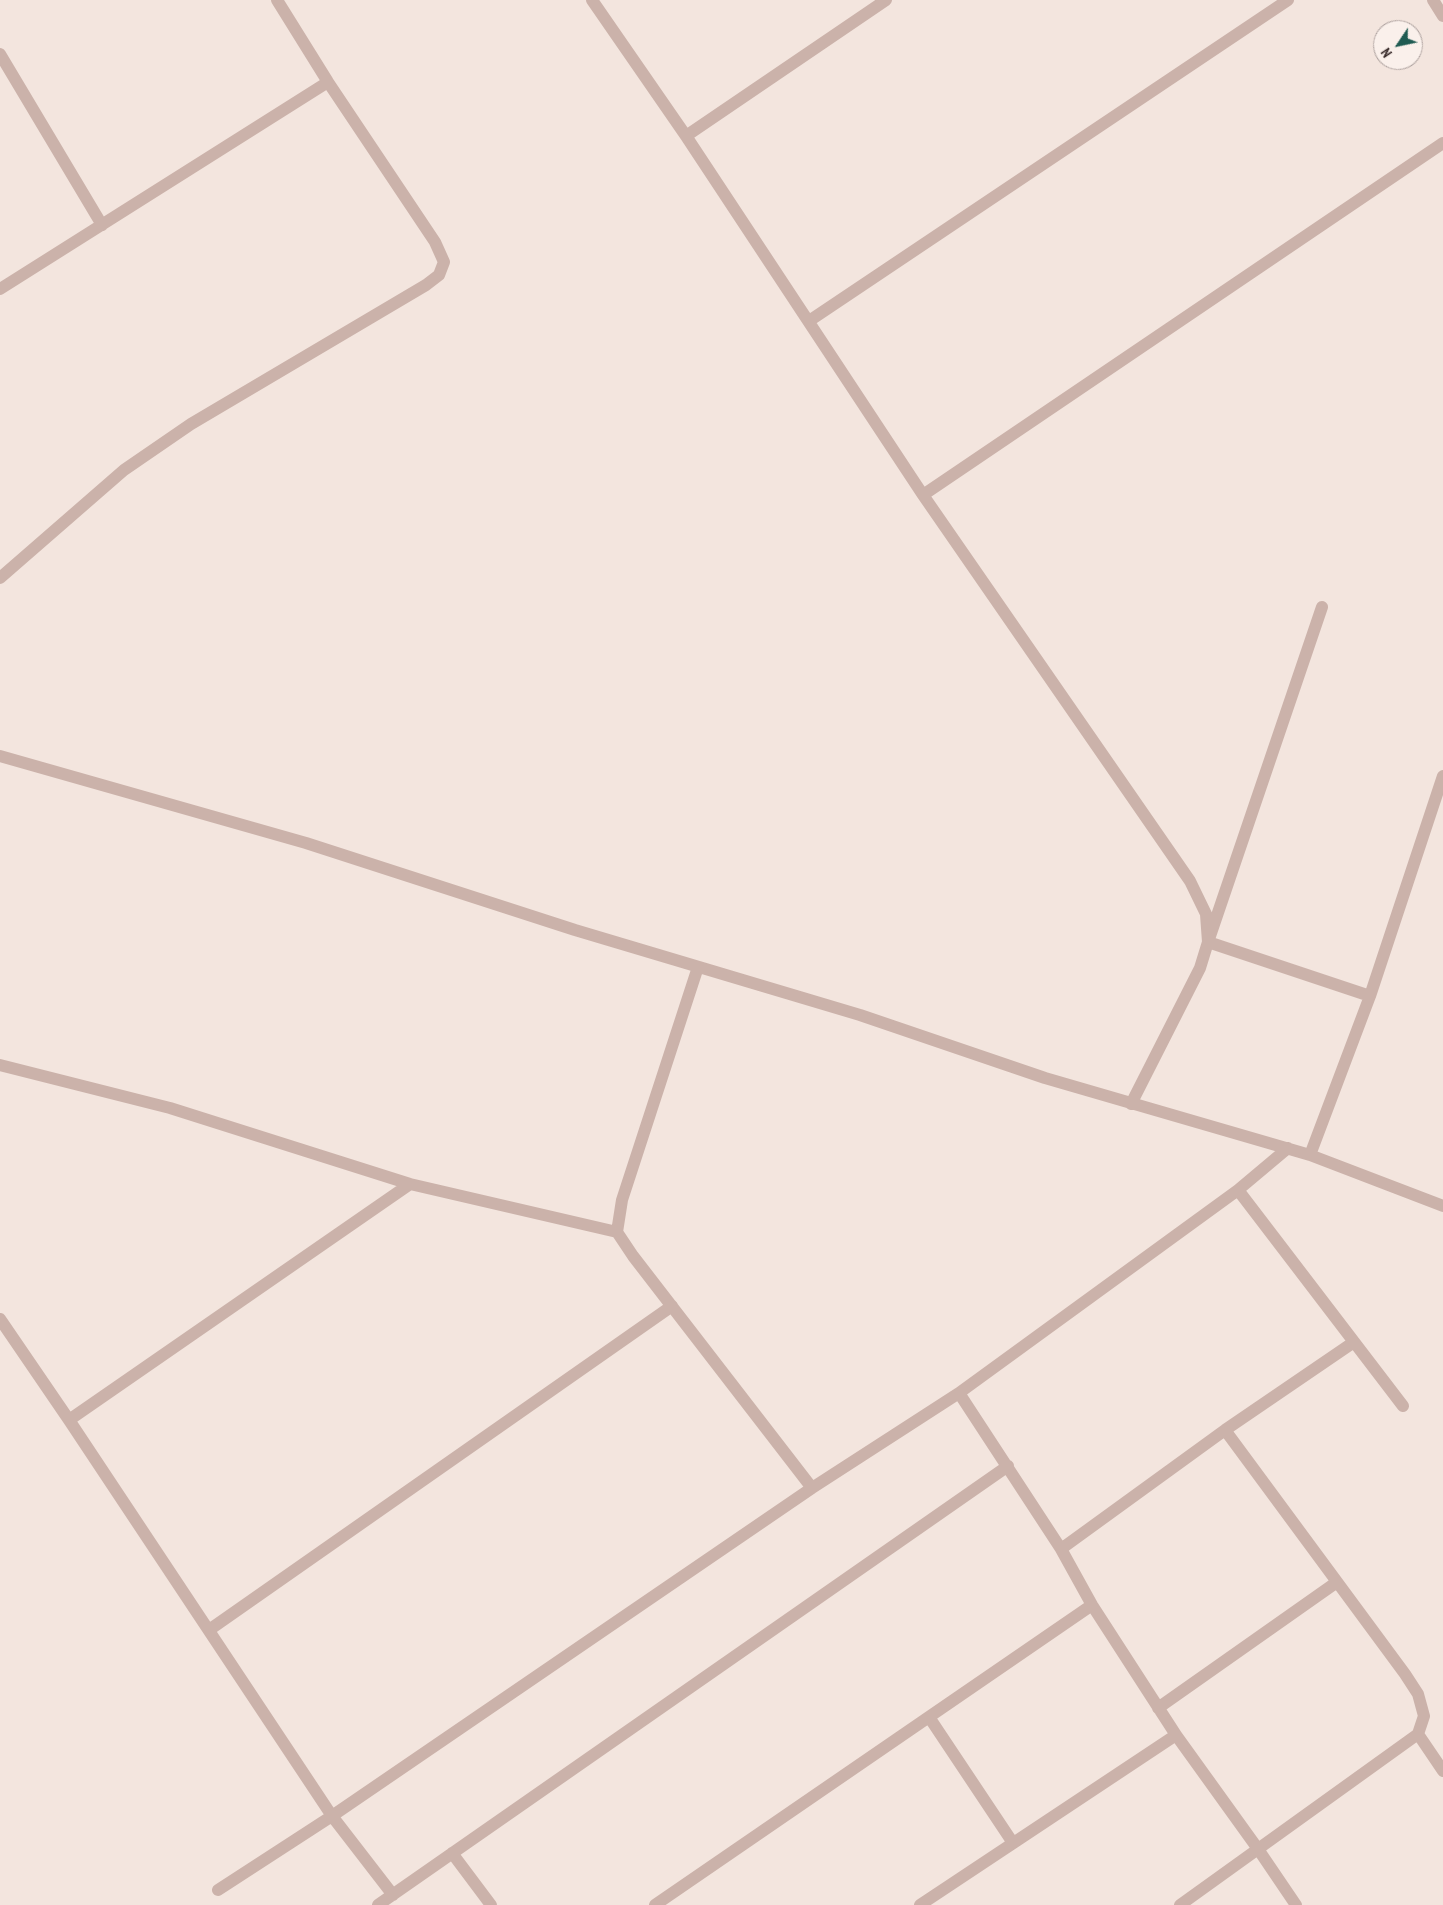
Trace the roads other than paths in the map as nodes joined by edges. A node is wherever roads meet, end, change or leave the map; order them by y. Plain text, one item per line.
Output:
1 (277, 0) edge
2 (592, 0) edge
3 (886, 0) edge
4 (1288, 0) edge
5 (1433, 0) edge
6 (1443, 16) edge
7 (0, 54) edge
8 (328, 82) junction
9 (686, 136) junction
10 (1443, 143) edge
11 (102, 225) junction
12 (0, 289) edge
13 (809, 321) junction
14 (923, 495) junction
15 (0, 578) edge
16 (1322, 607) dead end
17 (0, 756) edge
18 (1443, 776) edge
19 (1208, 942) junction
20 (698, 967) junction
21 (1370, 996) junction
22 (0, 1065) edge
23 (1131, 1104) junction
24 (1288, 1148) junction
25 (1310, 1155) junction
26 (410, 1184) junction
27 (1238, 1190) junction
28 (1443, 1206) edge
29 (617, 1232) junction
30 (672, 1306) junction
31 (0, 1319) edge
32 (1354, 1342) junction
33 (959, 1393) junction
34 (1403, 1406) dead end
35 (69, 1420) junction
36 (1225, 1430) junction
37 (1008, 1466) junction
38 (812, 1488) junction
39 (1061, 1549) junction
40 (1337, 1582) junction
41 (1092, 1605) junction
42 (209, 1630) junction
43 (1158, 1708) junction
44 (930, 1717) junction
45 (1176, 1734) junction
46 (1418, 1734) junction
47 (1443, 1771) edge
48 (332, 1816) junction
49 (1013, 1843) junction
50 (1258, 1849) junction
51 (452, 1853) junction
52 (218, 1890) dead end
53 (392, 1895) junction
54 (378, 1905) edge
55 (491, 1905) edge
56 (655, 1905) edge
57 (920, 1905) edge
58 (1180, 1905) edge
59 (1296, 1905) edge

1 - 8 street
2 - 9 street
3 - 9 street
4 - 13 street
5 - 6 street
7 - 11 street
8 - 11 street
8 - 15 street
9 - 13 street
10 - 14 street
11 - 12 street
13 - 14 street
14 - 19 street
16 - 19 street
17 - 20 street
18 - 21 street
19 - 21 street
19 - 23 street
20 - 23 street
20 - 29 street
21 - 25 street
22 - 26 street
23 - 24 street
24 - 25 street
24 - 27 street
25 - 28 street
26 - 29 street
26 - 35 street
27 - 32 street
27 - 33 street
29 - 30 street
30 - 38 street
30 - 42 street
31 - 35 street
32 - 34 street
32 - 36 street
33 - 37 street
33 - 38 street
35 - 42 street
36 - 39 street
36 - 40 street
37 - 39 street
37 - 51 street
38 - 48 street
39 - 41 street
40 - 43 street
40 - 46 street
41 - 43 street
41 - 44 street
42 - 48 street
43 - 45 street
44 - 49 street
44 - 56 street
45 - 49 street
45 - 50 street
46 - 47 street
46 - 50 street
48 - 52 street
48 - 53 street
49 - 57 street
50 - 58 street
50 - 59 street
51 - 53 street
51 - 55 street
53 - 54 street

